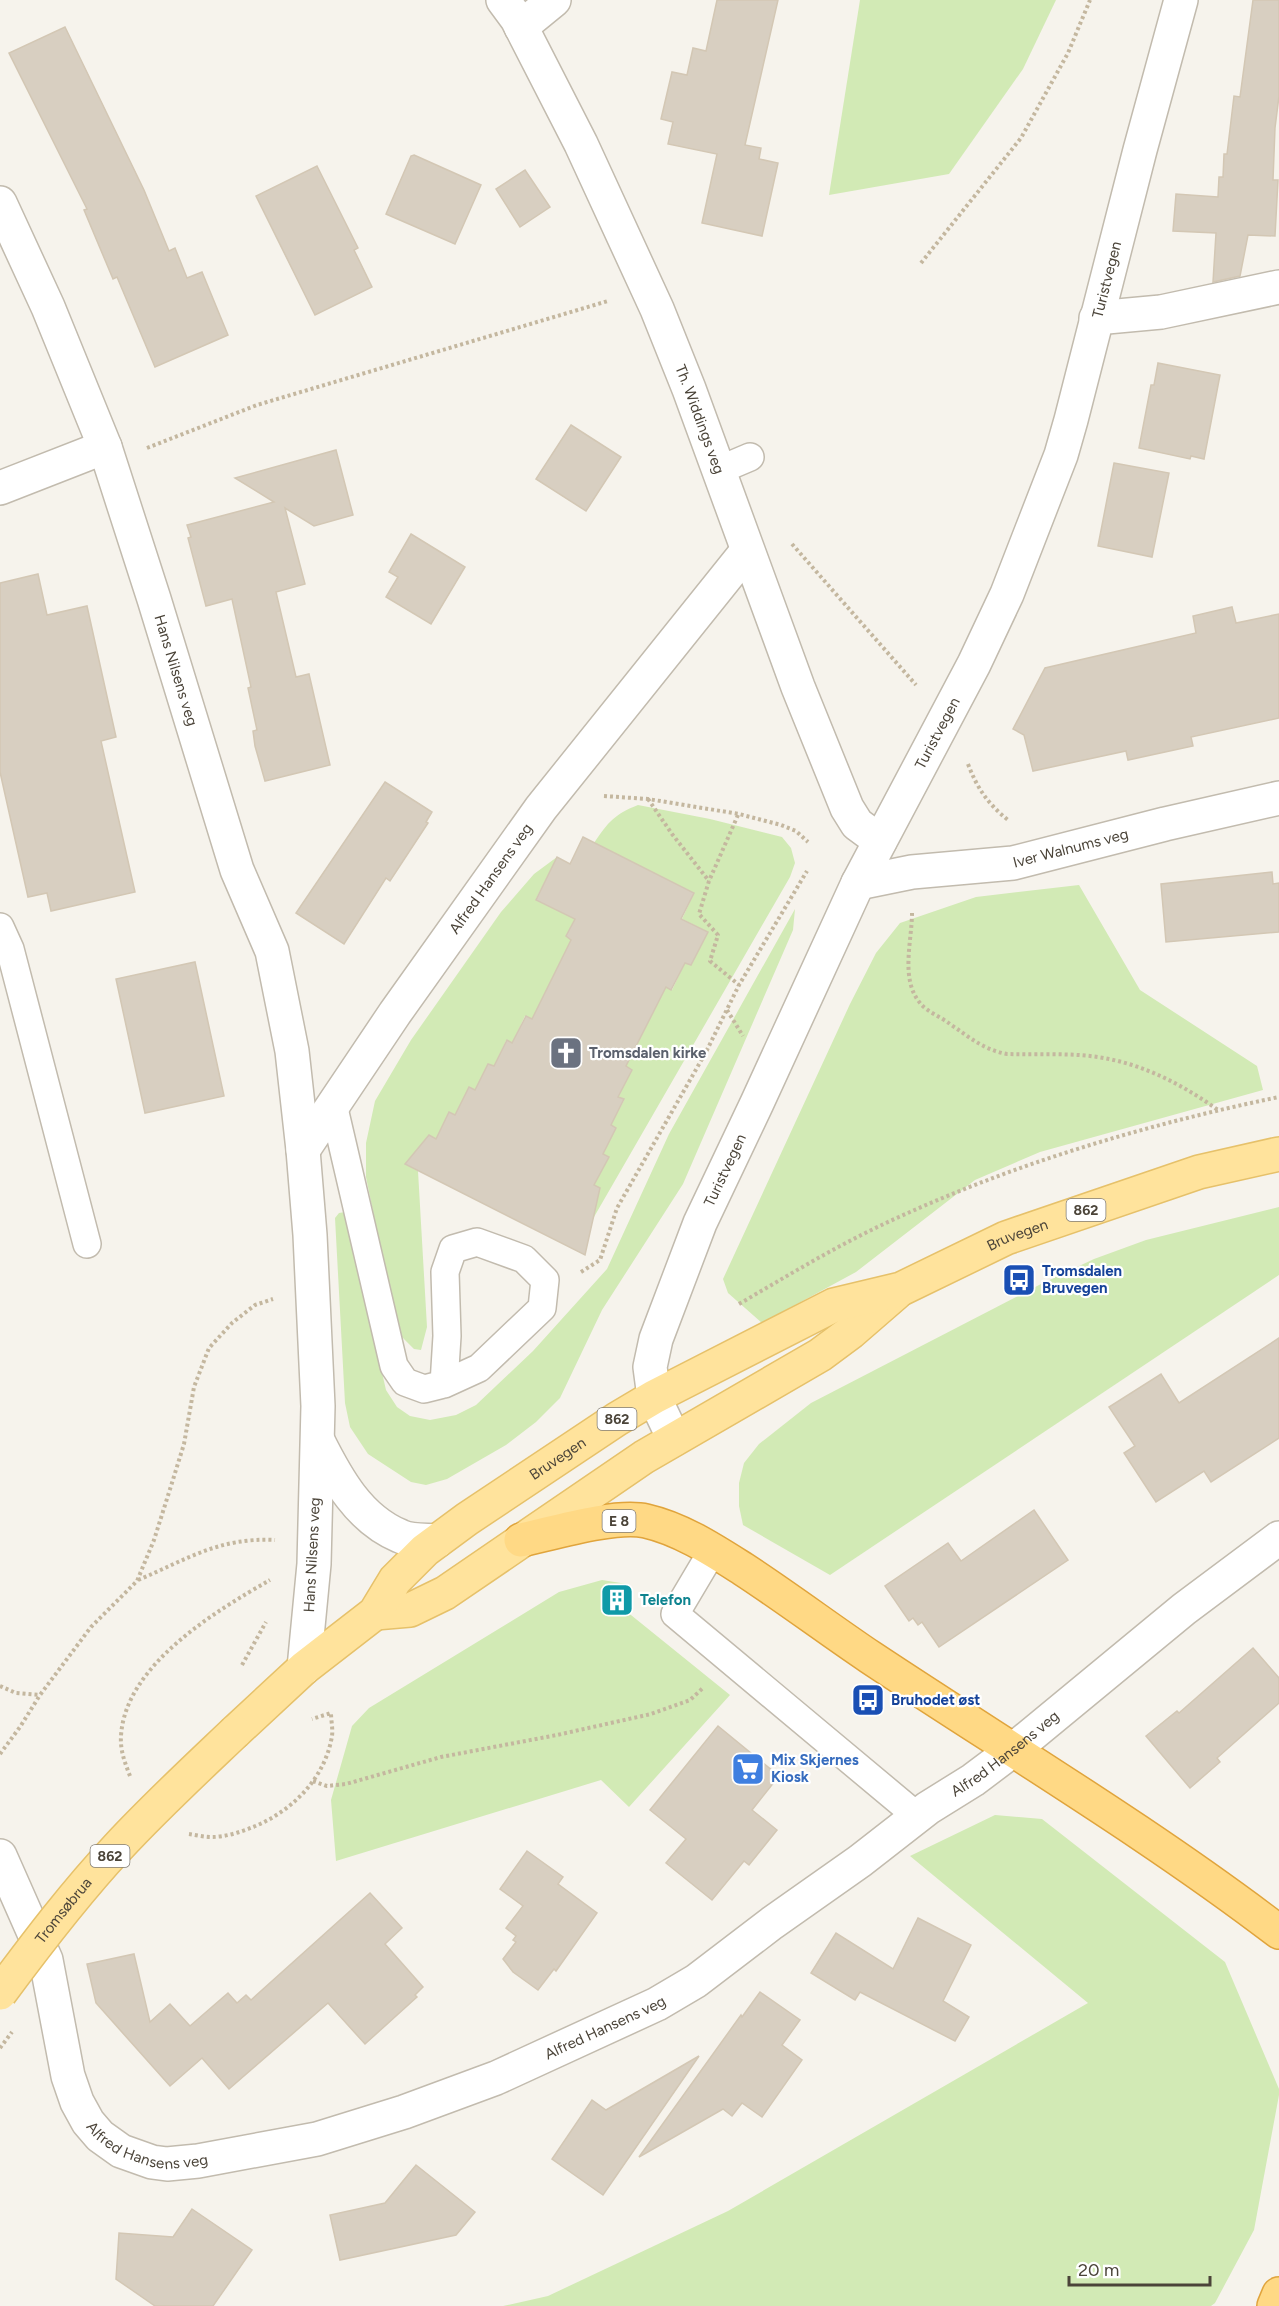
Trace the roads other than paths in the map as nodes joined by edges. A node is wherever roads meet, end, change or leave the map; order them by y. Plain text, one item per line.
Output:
1 (503, 0) edge
2 (554, 0) edge
3 (1181, 0) edge
4 (521, 27) junction
5 (0, 203) edge
6 (1279, 286) edge
7 (1096, 318) junction
8 (107, 455) junction
9 (750, 457) dead end
10 (717, 471) junction
11 (0, 488) edge
12 (747, 551) junction
13 (1279, 798) edge
14 (880, 841) junction
15 (858, 883) junction
16 (0, 927) edge
17 (333, 1104) junction
18 (303, 1150) junction
19 (1279, 1154) edge
20 (87, 1244) dead end
21 (901, 1288) junction
22 (444, 1384) junction
23 (654, 1397) junction
24 (674, 1439) junction
25 (318, 1441) junction
26 (1279, 1538) edge
27 (521, 1540) junction
28 (437, 1541) junction
29 (713, 1550) junction
30 (375, 1613) junction
31 (304, 1668) junction
32 (235, 1732) joint
33 (1013, 1750) junction
34 (918, 1817) junction
35 (0, 1856) edge
36 (1221, 1888) junction
37 (1279, 1932) edge
38 (1279, 1956) edge
39 (0, 1993) edge
40 (1279, 2294) edge
41 (1274, 2306) edge

1 - 4 street, Th. Widdings veg
2 - 4 street
3 - 7 street, Turistvegen
4 - 10 street, Th. Widdings veg
5 - 8 street, Hans Nilsens veg
6 - 7 street
7 - 14 street, Turistvegen
8 - 11 street
8 - 18 street, Hans Nilsens veg
9 - 10 lane
10 - 12 street, Th. Widdings veg
12 - 14 street, Th. Widdings veg
12 - 17 street, Alfred Hansens veg
13 - 15 street, Iver Walnums veg
14 - 15 street, Turistvegen
15 - 23 street, Turistvegen
16 - 20 lane
17 - 18 street, Alfred Hansens veg
17 - 22 lane
18 - 25 street, Hans Nilsens veg
19 - 21 main road, Bruvegen / 862
21 - 23 main road, Bruvegen / 862
21 - 24 main road, Bruvegen / 862
22 - 22 lane
23 - 24 street, Turistvegen
23 - 28 main road, Bruvegen / 862
24 - 27 main road, Bruvegen / 862
25 - 28 street, Hans Nilsens veg
25 - 31 street, Hans Nilsens veg
26 - 33 street, Alfred Hansens veg
27 - 29 highway, E 8
27 - 30 main road, Bruvegen / 862
28 - 30 main road, Bruvegen / 862
29 - 33 highway, E 8
29 - 34 lane
30 - 31 main road, Bruvegen / 862
31 - 32 main road, Bruvegen / 862
32 - 39 main road, Tromsøbrua / 862, bridge
33 - 34 street, Alfred Hansens veg
33 - 36 highway, E 8
34 - 35 street, Alfred Hansens veg
36 - 37 highway, E 8
36 - 38 highway, E 8
40 - 41 highway

